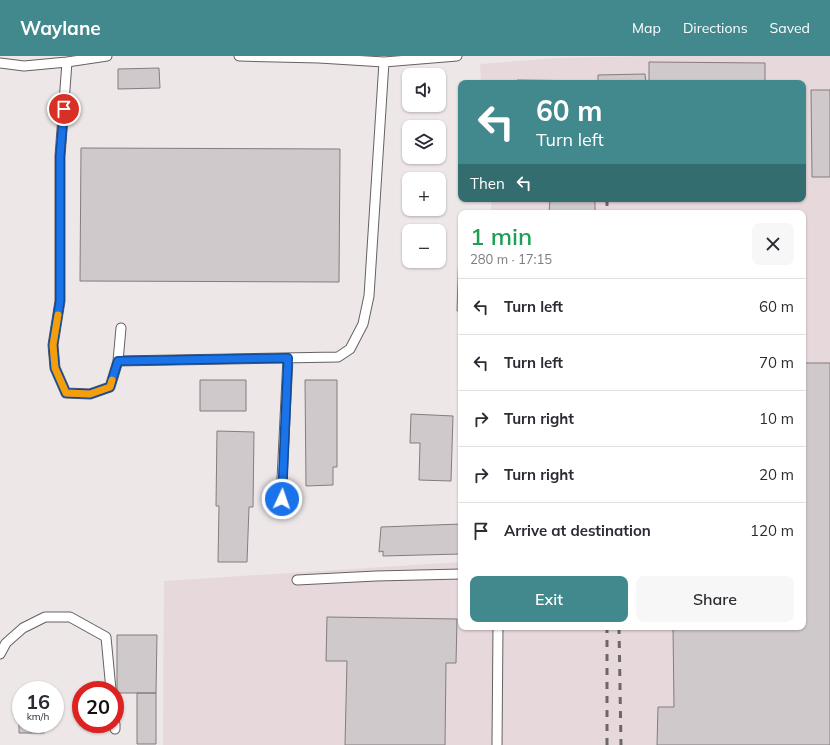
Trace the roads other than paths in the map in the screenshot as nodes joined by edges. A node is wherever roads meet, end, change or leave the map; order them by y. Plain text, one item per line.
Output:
1 (107, 56) edge
2 (239, 56) edge
3 (457, 56) edge
4 (67, 62) junction
5 (384, 62) junction
6 (0, 63) edge
7 (121, 328) dead end
8 (288, 358) junction
9 (118, 361) junction
10 (282, 499) dead end
11 (458, 574) edge
12 (297, 580) dead end
13 (498, 630) edge
14 (0, 654) edge
15 (110, 681) edge
16 (497, 745) edge

1 - 4 lane
2 - 5 lane
3 - 5 lane
4 - 6 lane
4 - 9 lane
5 - 8 lane
7 - 9 lane
8 - 9 lane
8 - 10 lane
11 - 12 lane
13 - 16 lane
14 - 15 lane

